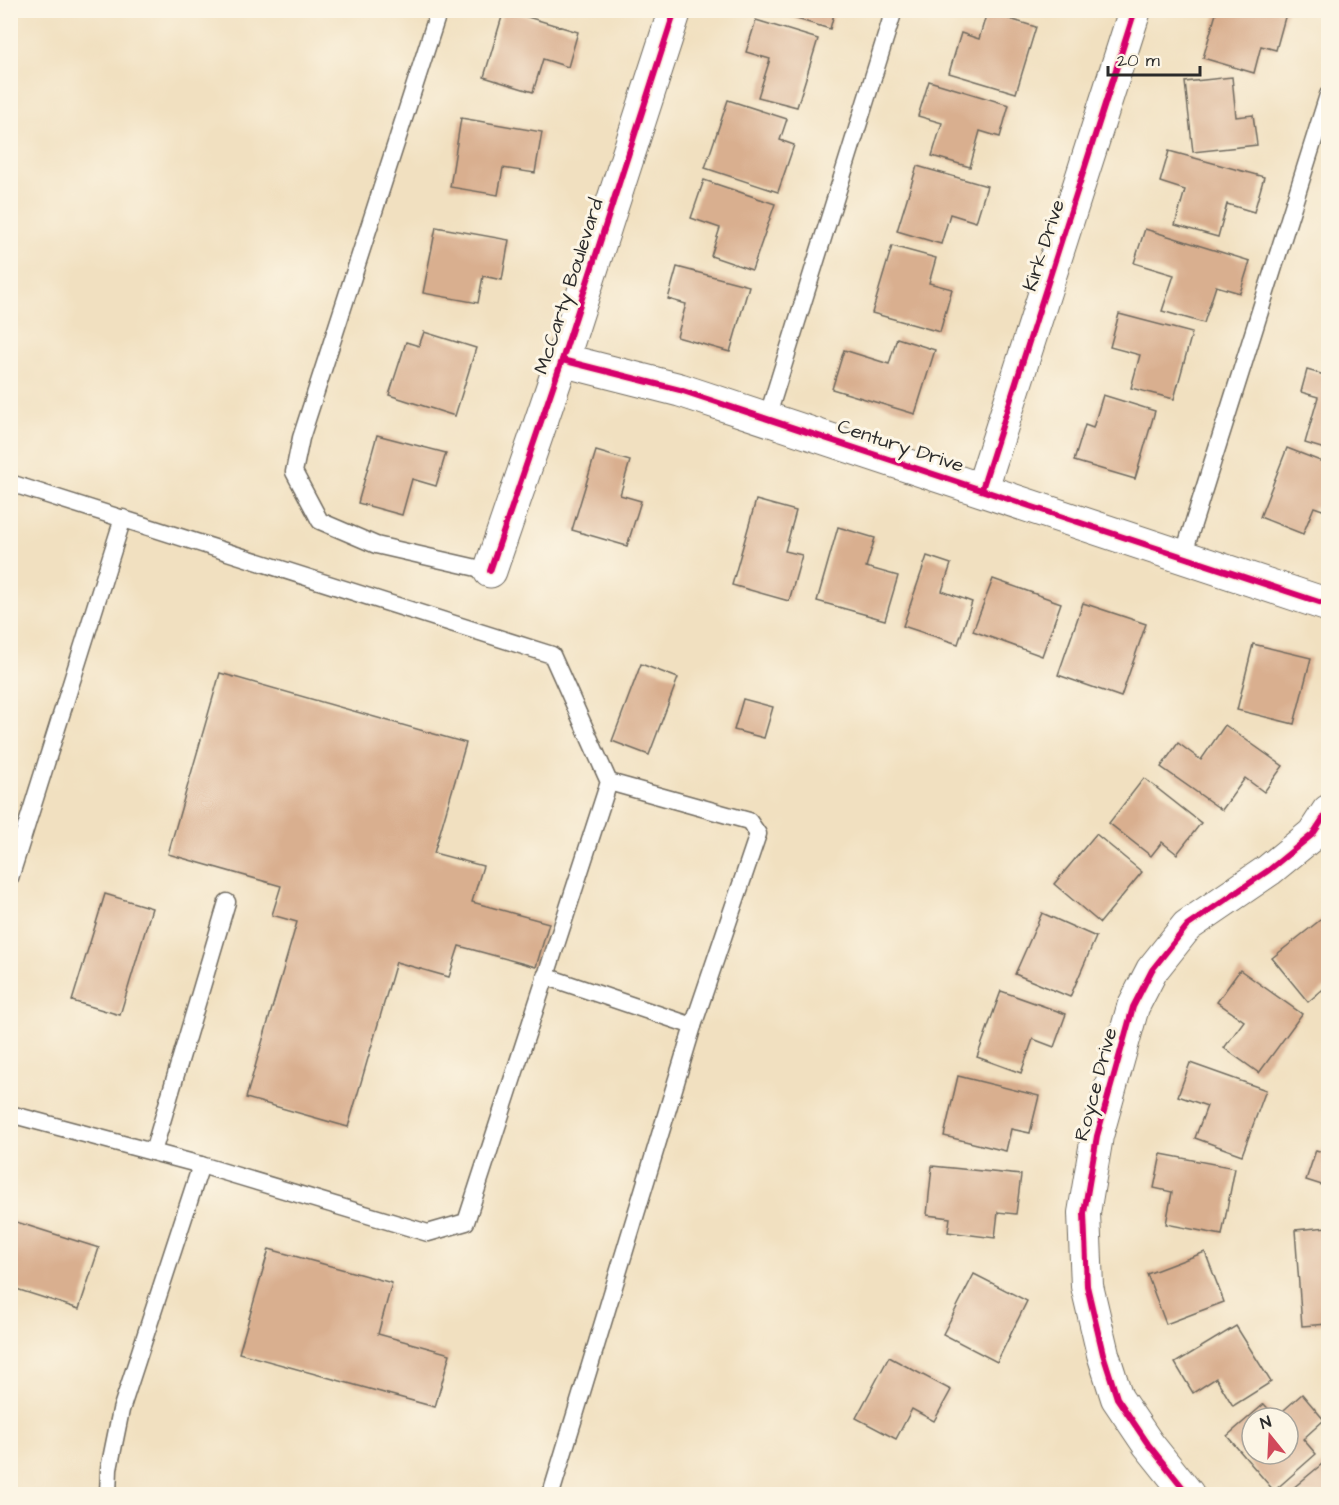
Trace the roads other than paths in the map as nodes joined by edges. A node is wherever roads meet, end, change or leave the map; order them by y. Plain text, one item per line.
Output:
1 (439, 10) edge
2 (675, 10) edge
3 (894, 10) edge
4 (1135, 10) edge
5 (1329, 95) edge
6 (562, 360) junction
7 (767, 418) junction
8 (10, 483) edge
9 (982, 489) junction
10 (123, 518) junction
11 (1183, 556) junction
12 (490, 571) joint
13 (1329, 605) edge
14 (609, 782) junction
15 (1329, 811) edge
16 (10, 878) edge
17 (227, 902) dead end
18 (545, 976) junction
19 (693, 1026) junction
20 (10, 1114) edge
21 (153, 1152) junction
22 (201, 1165) junction
23 (108, 1494) edge
24 (551, 1494) edge
25 (1188, 1494) edge

1 - 12 lane
2 - 6 main road, McCarty Boulevard
3 - 7 lane
4 - 9 street, Kirk Drive
5 - 11 lane
6 - 7 main road, Century Drive
6 - 12 main road, McCarty Boulevard
7 - 9 main road, Century Drive
8 - 10 lane
9 - 11 main road, Century Drive
10 - 14 lane
10 - 16 lane
11 - 13 main road, Century Drive
14 - 18 lane
14 - 19 lane
15 - 25 street, Royce Drive
17 - 21 lane
18 - 19 lane
18 - 22 lane
19 - 24 lane
20 - 21 lane
21 - 22 lane
22 - 23 lane

